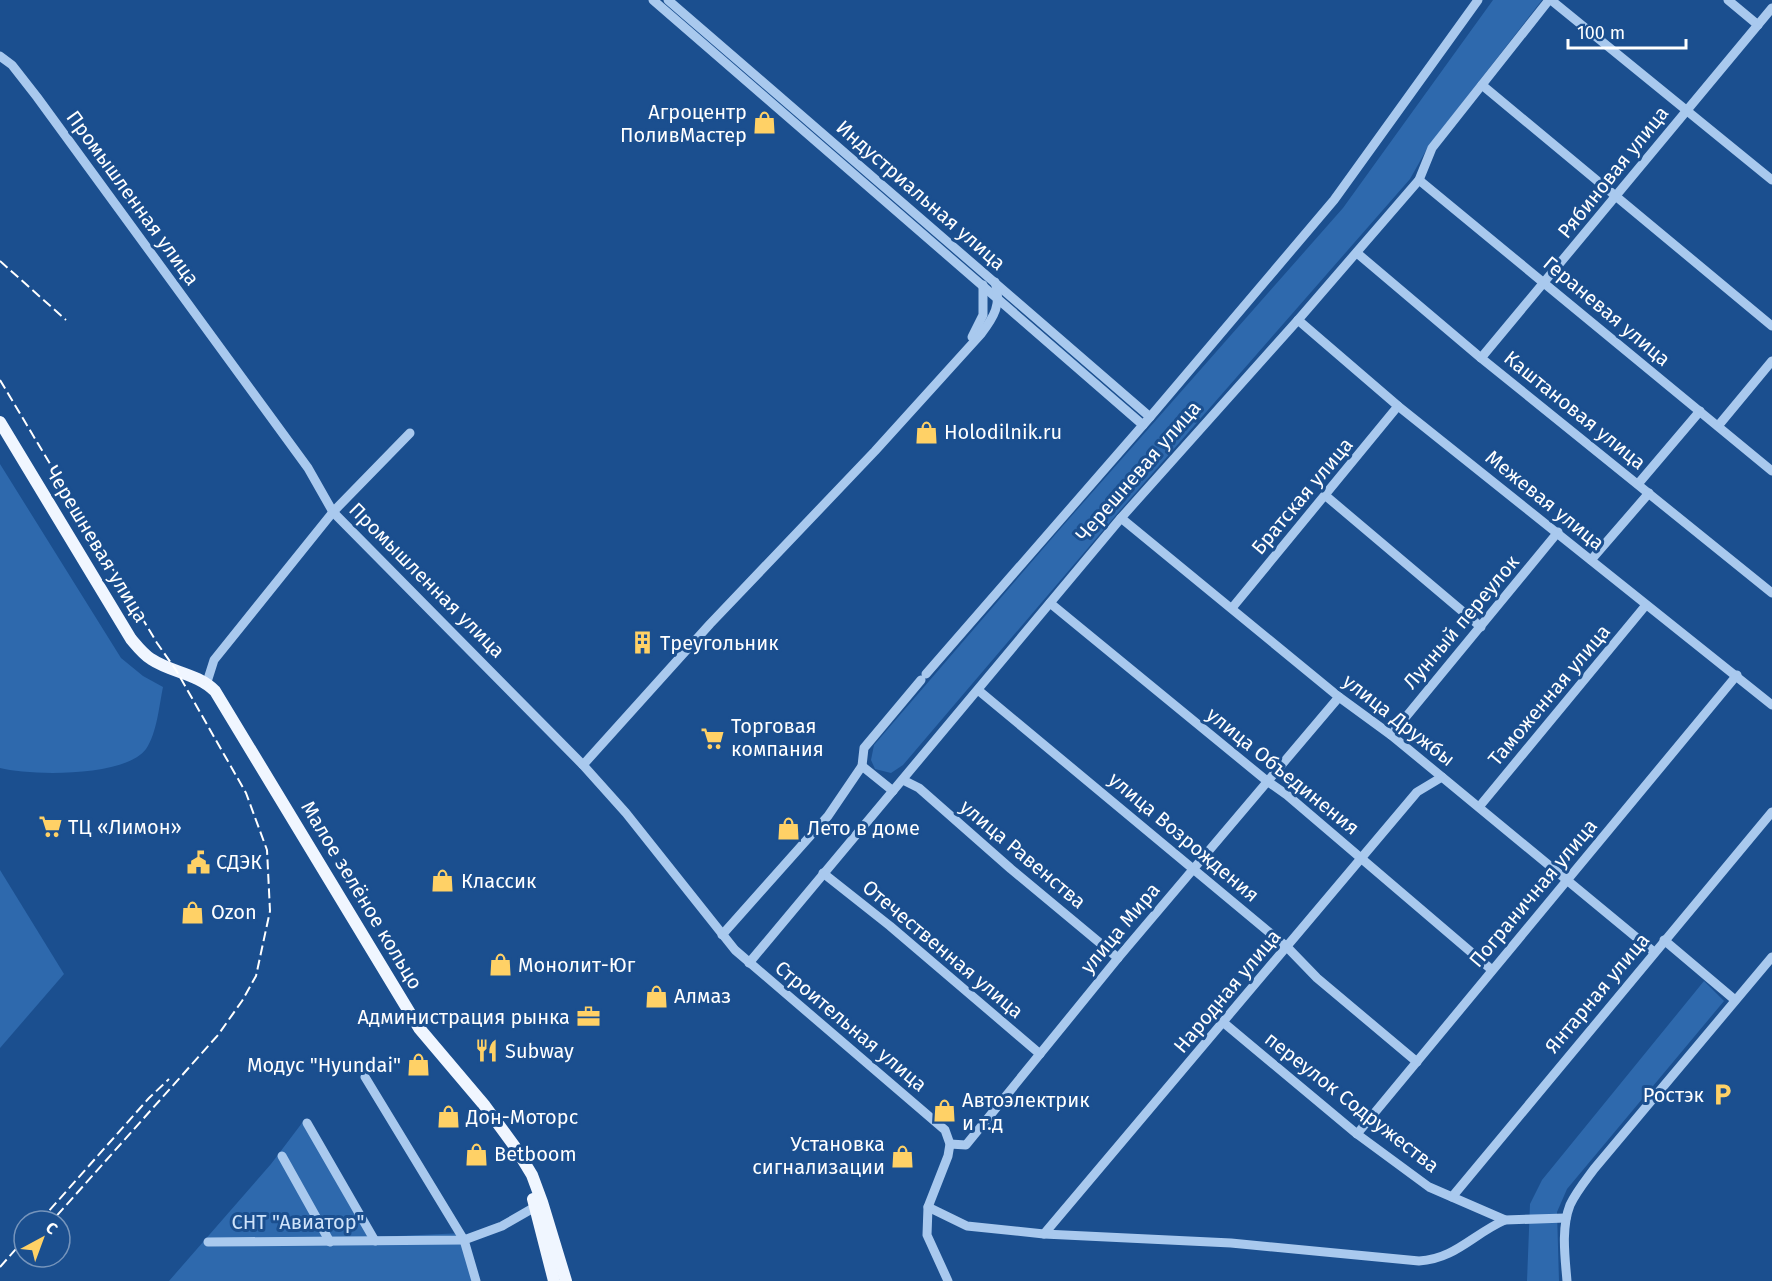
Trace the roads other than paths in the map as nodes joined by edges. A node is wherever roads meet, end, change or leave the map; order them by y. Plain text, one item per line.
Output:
1 (653, 0) edge
2 (668, 0) edge
3 (1478, 0) edge
4 (1550, 0) edge
5 (1728, 0) edge
6 (1772, 8) edge
7 (1758, 25) junction
8 (704, 38) junction
9 (0, 56) edge
10 (1482, 85) junction
11 (1687, 110) junction
12 (862, 174) junction
13 (1419, 180) junction
14 (1772, 180) edge
15 (1616, 196) junction
16 (1357, 253) junction
17 (995, 282) junction
18 (1545, 283) junction
19 (983, 285) junction
20 (999, 299) junction
21 (1298, 320) junction
22 (1772, 326) edge
23 (1481, 358) junction
24 (1772, 361) edge
25 (950, 369) junction
26 (1398, 406) junction
27 (1700, 411) junction
28 (1150, 417) junction
29 (0, 422) edge
30 (1143, 424) junction
31 (1718, 426) junction
32 (410, 433) dead end
33 (1772, 471) edge
34 (1638, 484) junction
35 (1649, 493) junction
36 (1326, 496) junction
37 (333, 512) junction
38 (1121, 518) junction
39 (1558, 532) junction
40 (1592, 560) junction
41 (1772, 593) edge
42 (1050, 603) junction
43 (1647, 605) junction
44 (1232, 608) junction
45 (1481, 627) junction
46 (1737, 675) junction
47 (207, 682) junction
48 (978, 690) junction
49 (1339, 697) junction
50 (1772, 705) edge
51 (1391, 735) junction
52 (583, 765) junction
53 (862, 766) junction
54 (1442, 777) junction
55 (903, 780) junction
56 (1267, 781) junction
57 (893, 791) junction
58 (1479, 807) junction
59 (1772, 812) edge
60 (1362, 859) junction
61 (1194, 868) junction
62 (823, 873) junction
63 (1568, 879) junction
64 (723, 935) junction
65 (1664, 940) junction
66 (1287, 947) junction
67 (1654, 952) junction
68 (1772, 957) edge
69 (1118, 958) junction
70 (749, 963) junction
71 (1492, 970) junction
72 (1735, 1000) junction
73 (1224, 1023) junction
74 (1040, 1054) junction
75 (1417, 1062) junction
76 (364, 1077) dead end
77 (307, 1123) dead end
78 (1357, 1134) junction
79 (950, 1144) junction
80 (515, 1146) junction
81 (282, 1156) dead end
82 (1452, 1197) junction
83 (535, 1207) junction
84 (928, 1207) junction
85 (1566, 1218) junction
86 (1504, 1220) junction
87 (1044, 1234) junction
88 (464, 1240) junction
89 (375, 1241) junction
90 (208, 1242) dead end
91 (330, 1242) junction
92 (476, 1281) edge
93 (554, 1281) edge
94 (566, 1281) edge
95 (948, 1281) edge
96 (1567, 1281) edge

1 - 8 street, Индустриальная улица
2 - 8 street, Индустриальная улица
3 - 28 street
4 - 10 street, Черешневая улица
4 - 11 street
5 - 7 street
6 - 7 street, Рябиновая улица
7 - 11 street, Рябиновая улица
8 - 12 street, Индустриальная улица
9 - 37 street, Промышленная улица
10 - 13 street, Черешневая улица
10 - 15 street
11 - 14 street
11 - 15 street, Рябиновая улица
12 - 17 street, Индустриальная улица
12 - 19 street, Индустриальная улица
13 - 16 street, Черешневая улица
13 - 18 street, Гераневая улица
15 - 18 street, Рябиновая улица
15 - 22 street
16 - 21 street, Черешневая улица
16 - 23 street, Каштановая улица
17 - 20 street
17 - 28 street, Индустриальная улица
18 - 23 street, Рябиновая улица
18 - 27 street, Гераневая улица
19 - 20 street, Индустриальная улица
19 - 25 street
20 - 25 street, Индустриальная улица
20 - 30 street, Индустриальная улица
21 - 26 street, Межевая улица
21 - 38 street, Черешневая улица
23 - 34 street, Каштановая улица
24 - 31 street
25 - 52 street, Индустриальная улица
26 - 36 street, Братская улица
26 - 39 street, Межевая улица
27 - 31 street, Гераневая улица
27 - 34 street
28 - 30 street
29 - 47 main road, Черешневая улица
30 - 53 street
31 - 33 street, Гераневая улица
32 - 37 street
34 - 35 street, Каштановая улица
35 - 40 street
35 - 41 street, Каштановая улица
36 - 44 street, Братская улица
36 - 45 street
37 - 47 street
37 - 52 street, Промышленная улица
38 - 42 street, Черешневая улица
38 - 44 street, улица Дружбы
39 - 40 street, Межевая улица
39 - 45 street, Лунный переулок
40 - 43 street, Межевая улица
42 - 48 street, Черешневая улица
42 - 56 street, улица Объединения
43 - 46 street, Межевая улица
43 - 58 street, Таможенная улица
44 - 49 street, улица Дружбы
45 - 51 street, Лунный переулок
46 - 50 street, Межевая улица
46 - 63 street, Пограничная улица
47 - 80 main road, Малое зелёное кольцо
48 - 55 street, Черешневая улица
48 - 61 street, улица Возрождения
49 - 51 street, улица Дружбы
49 - 56 street, улица Мира
51 - 54 street, улица Дружбы
52 - 64 street, Промышленная улица
53 - 57 street
53 - 64 street
54 - 58 street, улица Дружбы
54 - 60 street, Народная улица
55 - 57 street, Черешневая улица
55 - 69 street, улица Равенства
56 - 60 street, улица Объединения
56 - 61 street, улица Мира
57 - 62 street, Черешневая улица
58 - 63 street, улица Дружбы
59 - 65 street, Янтарная улица
60 - 66 street, Народная улица
60 - 71 street, улица Объединения
61 - 66 street, улица Возрождения
61 - 69 street, улица Мира
62 - 70 street, Черешневая улица
62 - 74 street, Отечественная улица
63 - 67 street, улица Дружбы
63 - 71 street, Пограничная улица
64 - 70 street, Промышленная улица
65 - 67 street, Янтарная улица
65 - 72 street
66 - 73 street, Народная улица
66 - 75 street, улица Возрождения
67 - 82 street, Янтарная улица
68 - 72 street
69 - 74 street, улица Мира
70 - 79 street, Строительная улица
71 - 75 street, Пограничная улица
72 - 85 street
73 - 78 street, переулок Содружества
73 - 87 street, Народная улица
74 - 79 street, улица Мира
75 - 78 street, Пограничная улица
76 - 88 street
77 - 89 street
78 - 82 street, переулок Содружества
79 - 84 street
80 - 83 main road, Малое зелёное кольцо
80 - 94 main road, Малое зелёное кольцо
81 - 91 street
82 - 86 street, переулок Содружества
83 - 88 street
83 - 93 main road, Малое зелёное кольцо
84 - 87 street
84 - 95 street
85 - 86 street, переулок Содружества
85 - 96 street
86 - 87 street
88 - 89 street
88 - 92 street
89 - 91 street
90 - 91 street

